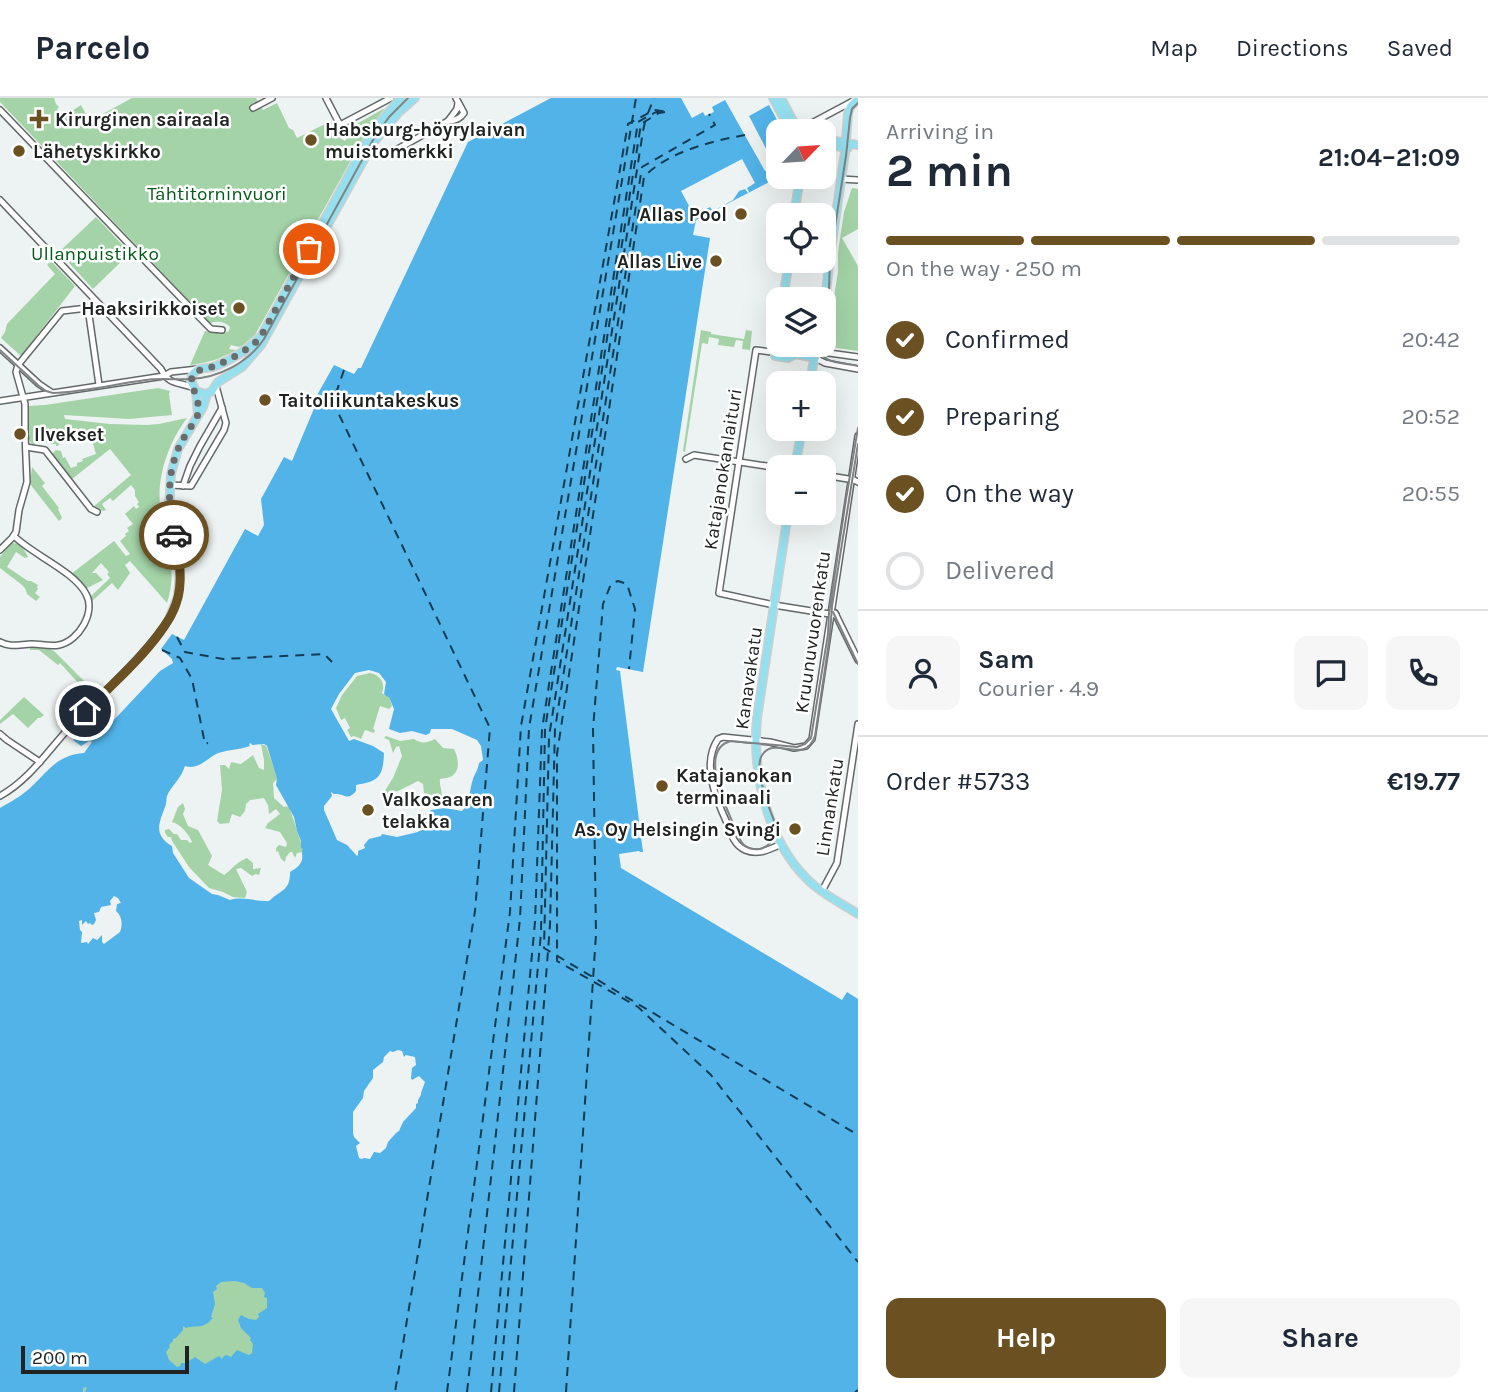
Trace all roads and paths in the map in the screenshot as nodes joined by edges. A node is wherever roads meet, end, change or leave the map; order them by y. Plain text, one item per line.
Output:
1 (272, 98) edge
2 (326, 98) edge
3 (391, 98) edge
4 (401, 98) edge
5 (773, 98) edge
6 (781, 98) edge
7 (858, 99) edge
8 (413, 100) edge
9 (457, 101) edge
10 (253, 108) dead end
11 (0, 110) edge
12 (789, 119) edge
13 (792, 119) edge
14 (820, 119) edge
15 (448, 121) junction
16 (836, 142) edge
17 (836, 145) edge
18 (845, 145) junction
19 (858, 147) edge
20 (394, 151) dead end
21 (841, 179) junction
22 (858, 180) edge
23 (0, 200) edge
24 (827, 287) edge
25 (99, 304) junction
26 (88, 308) junction
27 (222, 330) dead end
28 (0, 348) edge
29 (766, 352) edge
30 (836, 353) edge
31 (808, 357) edge
32 (858, 357) edge
33 (815, 358) junction
34 (18, 365) junction
35 (204, 369) junction
36 (858, 369) edge
37 (812, 371) edge
38 (164, 376) junction
39 (99, 385) junction
40 (216, 385) junction
41 (194, 389) junction
42 (51, 393) junction
43 (207, 394) junction
44 (23, 397) junction
45 (0, 401) edge
46 (222, 405) junction
47 (198, 415) junction
48 (858, 436) edge
49 (26, 447) junction
50 (686, 459) dead end
51 (738, 462) junction
52 (766, 466) edge
53 (836, 477) edge
54 (851, 479) junction
55 (858, 482) edge
56 (170, 485) junction
57 (183, 486) junction
58 (97, 512) dead end
59 (786, 525) edge
60 (14, 536) junction
61 (1, 549) edge
62 (774, 605) junction
63 (833, 614) junction
64 (170, 617) joint
65 (0, 642) edge
66 (858, 660) edge
67 (858, 724) edge
68 (0, 734) edge
69 (755, 740) junction
70 (857, 744) edge
71 (40, 762) junction
72 (0, 796) edge
73 (782, 844) junction
74 (822, 891) junction
75 (858, 914) edge

1 - 10 street
2 - 3 street
4 - 35 main road
5 - 12 main road
6 - 13 main road
7 - 14 street
7 - 18 main road
8 - 40 main road
9 - 15 street
9 - 15 street
11 - 27 street
15 - 20 street
16 - 18 main road
17 - 18 main road
18 - 19 main road
18 - 21 main road
21 - 22 street
21 - 24 main road
23 - 25 street
25 - 26 street
25 - 38 street
26 - 34 street
26 - 39 street
28 - 34 street
29 - 51 street, Katajanokanlaituri
30 - 32 street
31 - 33 main road
33 - 36 street
33 - 37 main road
34 - 42 street
34 - 44 street
35 - 38 street
35 - 40 main road
35 - 41 main road
38 - 39 street
38 - 41 street
39 - 42 street
40 - 43 main road
40 - 46 street
41 - 43 main road
41 - 47 main road
42 - 44 street
43 - 47 main road
44 - 45 street
44 - 49 street
46 - 57 street
46 - 57 street
47 - 56 main road
48 - 54 street, Kruunuvuorenkatu
49 - 58 street
49 - 60 street
50 - 51 street
51 - 52 street
51 - 62 street, Katajanokanlaituri
53 - 54 street
54 - 55 street
54 - 63 street, Kruunuvuorenkatu
56 - 57 street
56 - 64 main road
59 - 62 main road, Kanavakatu
60 - 61 street
60 - 65 street
62 - 63 street
62 - 69 main road, Kanavakatu
63 - 66 street
63 - 69 street, Kruunuvuorenkatu
64 - 71 street
67 - 70 street, Linnankatu
68 - 71 street
69 - 73 main road, Kanavakatu
69 - 73 street
70 - 74 street, Linnankatu
71 - 72 street
73 - 74 main road, Kanavakatu
74 - 75 main road, Kanavakatu

